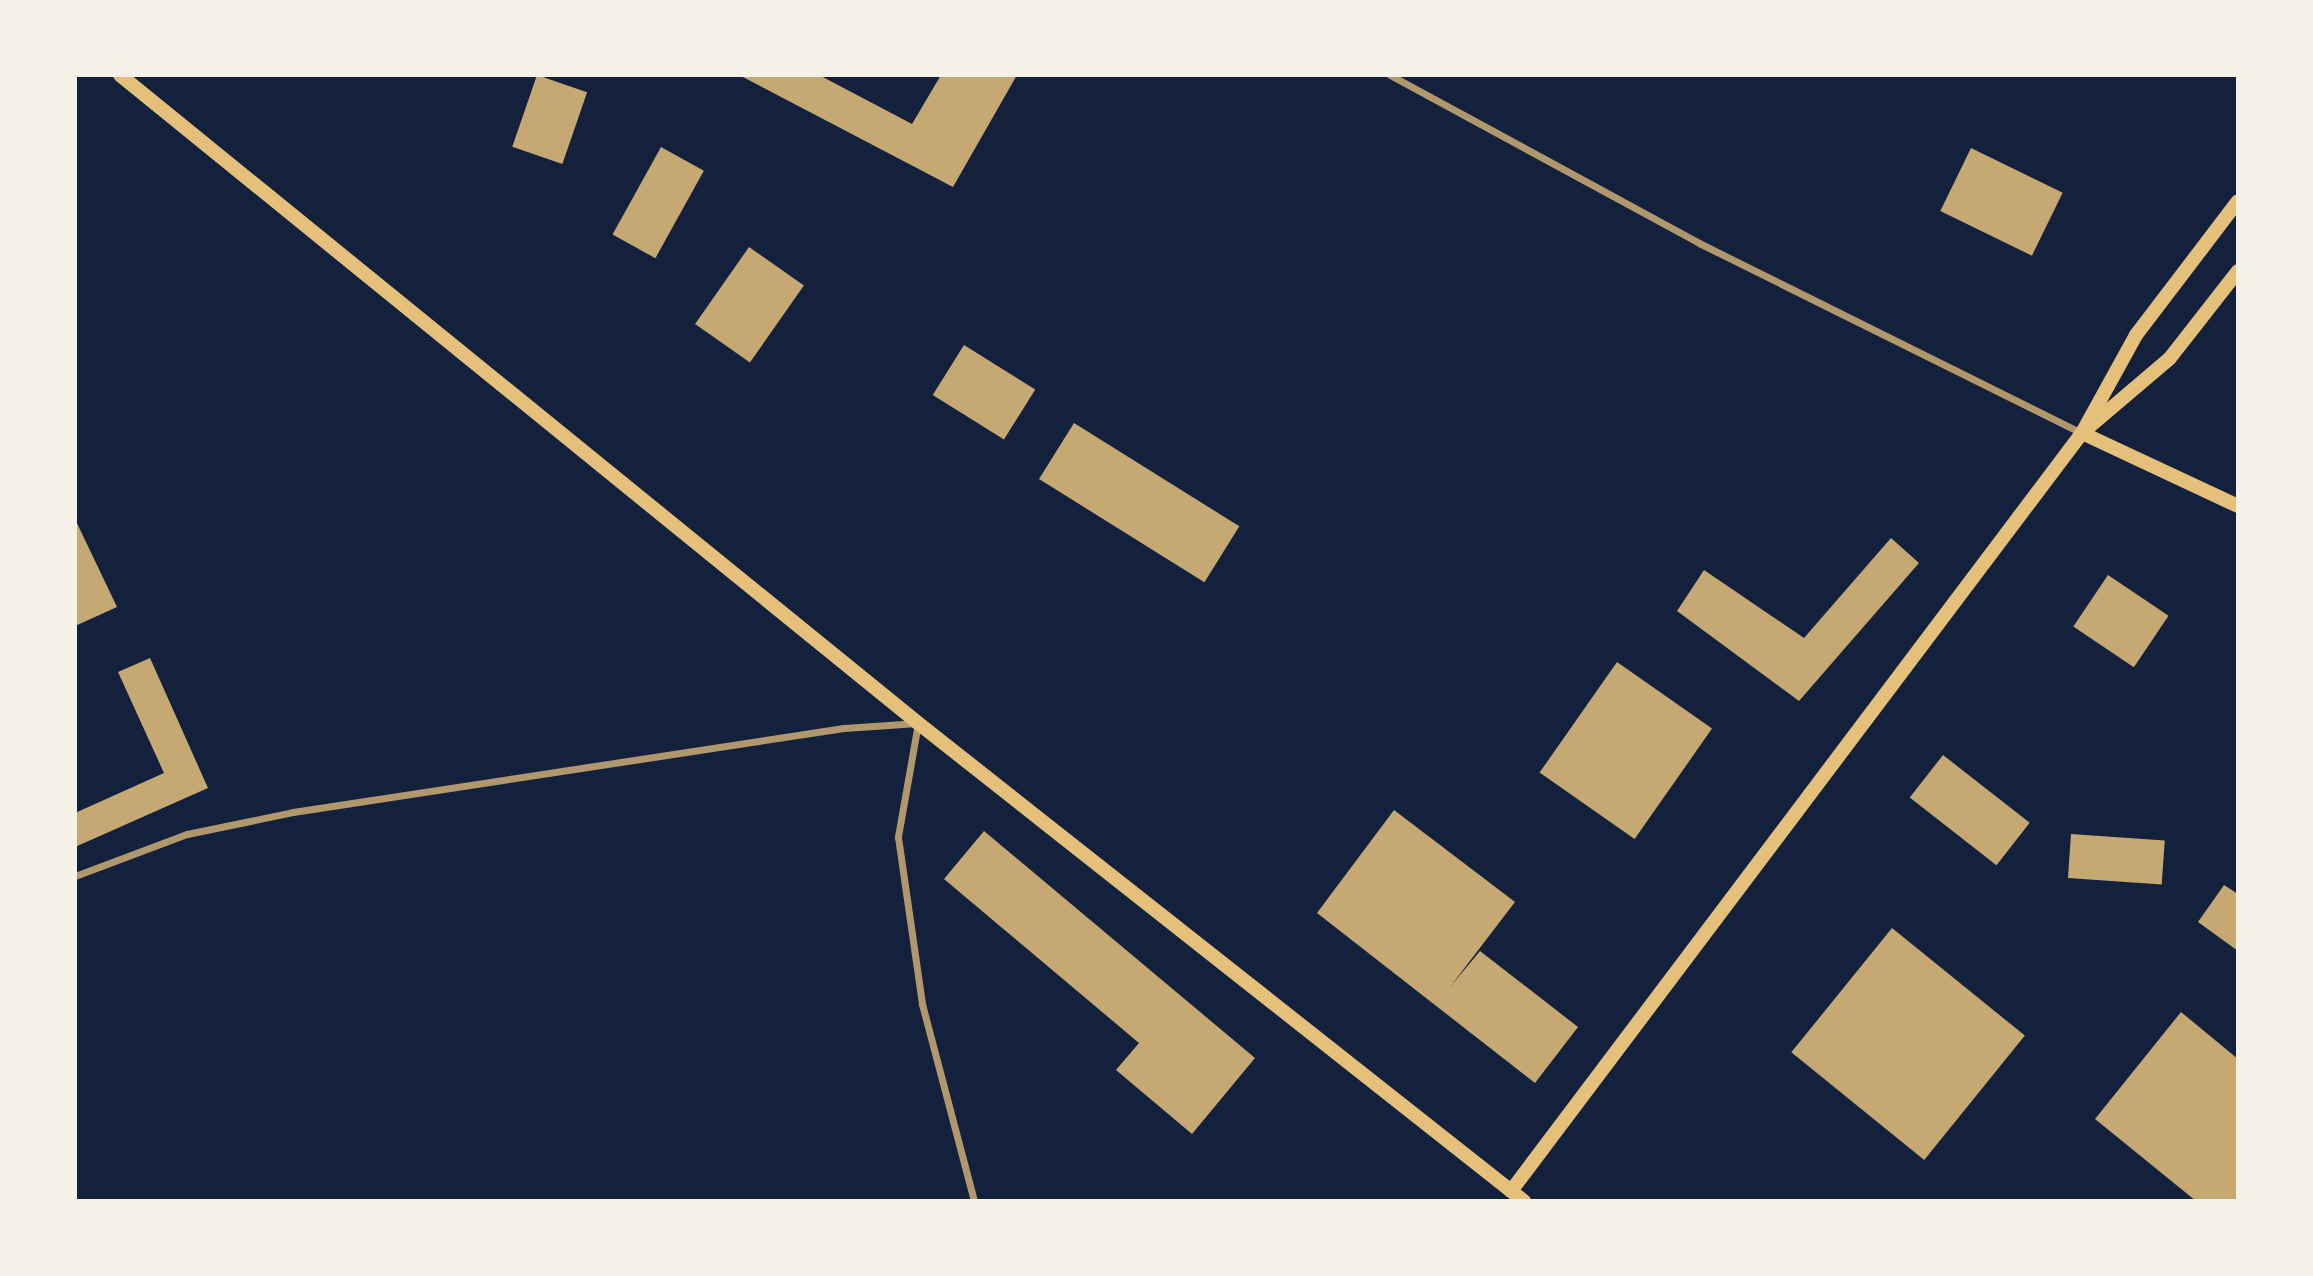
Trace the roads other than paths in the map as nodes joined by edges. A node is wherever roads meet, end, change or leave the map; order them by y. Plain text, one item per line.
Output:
1 (120, 75) edge
2 (1390, 75) edge
3 (2238, 201) edge
4 (2238, 271) edge
5 (2082, 433) junction
6 (2238, 506) edge
7 (918, 723) junction
8 (75, 876) edge
9 (1511, 1191) junction
10 (974, 1201) edge
11 (1524, 1201) edge

1 - 7 main road
2 - 5 street
3 - 5 main road
4 - 5 main road
5 - 6 main road
5 - 9 main road
7 - 8 street
7 - 9 main road
7 - 10 street
9 - 11 main road

